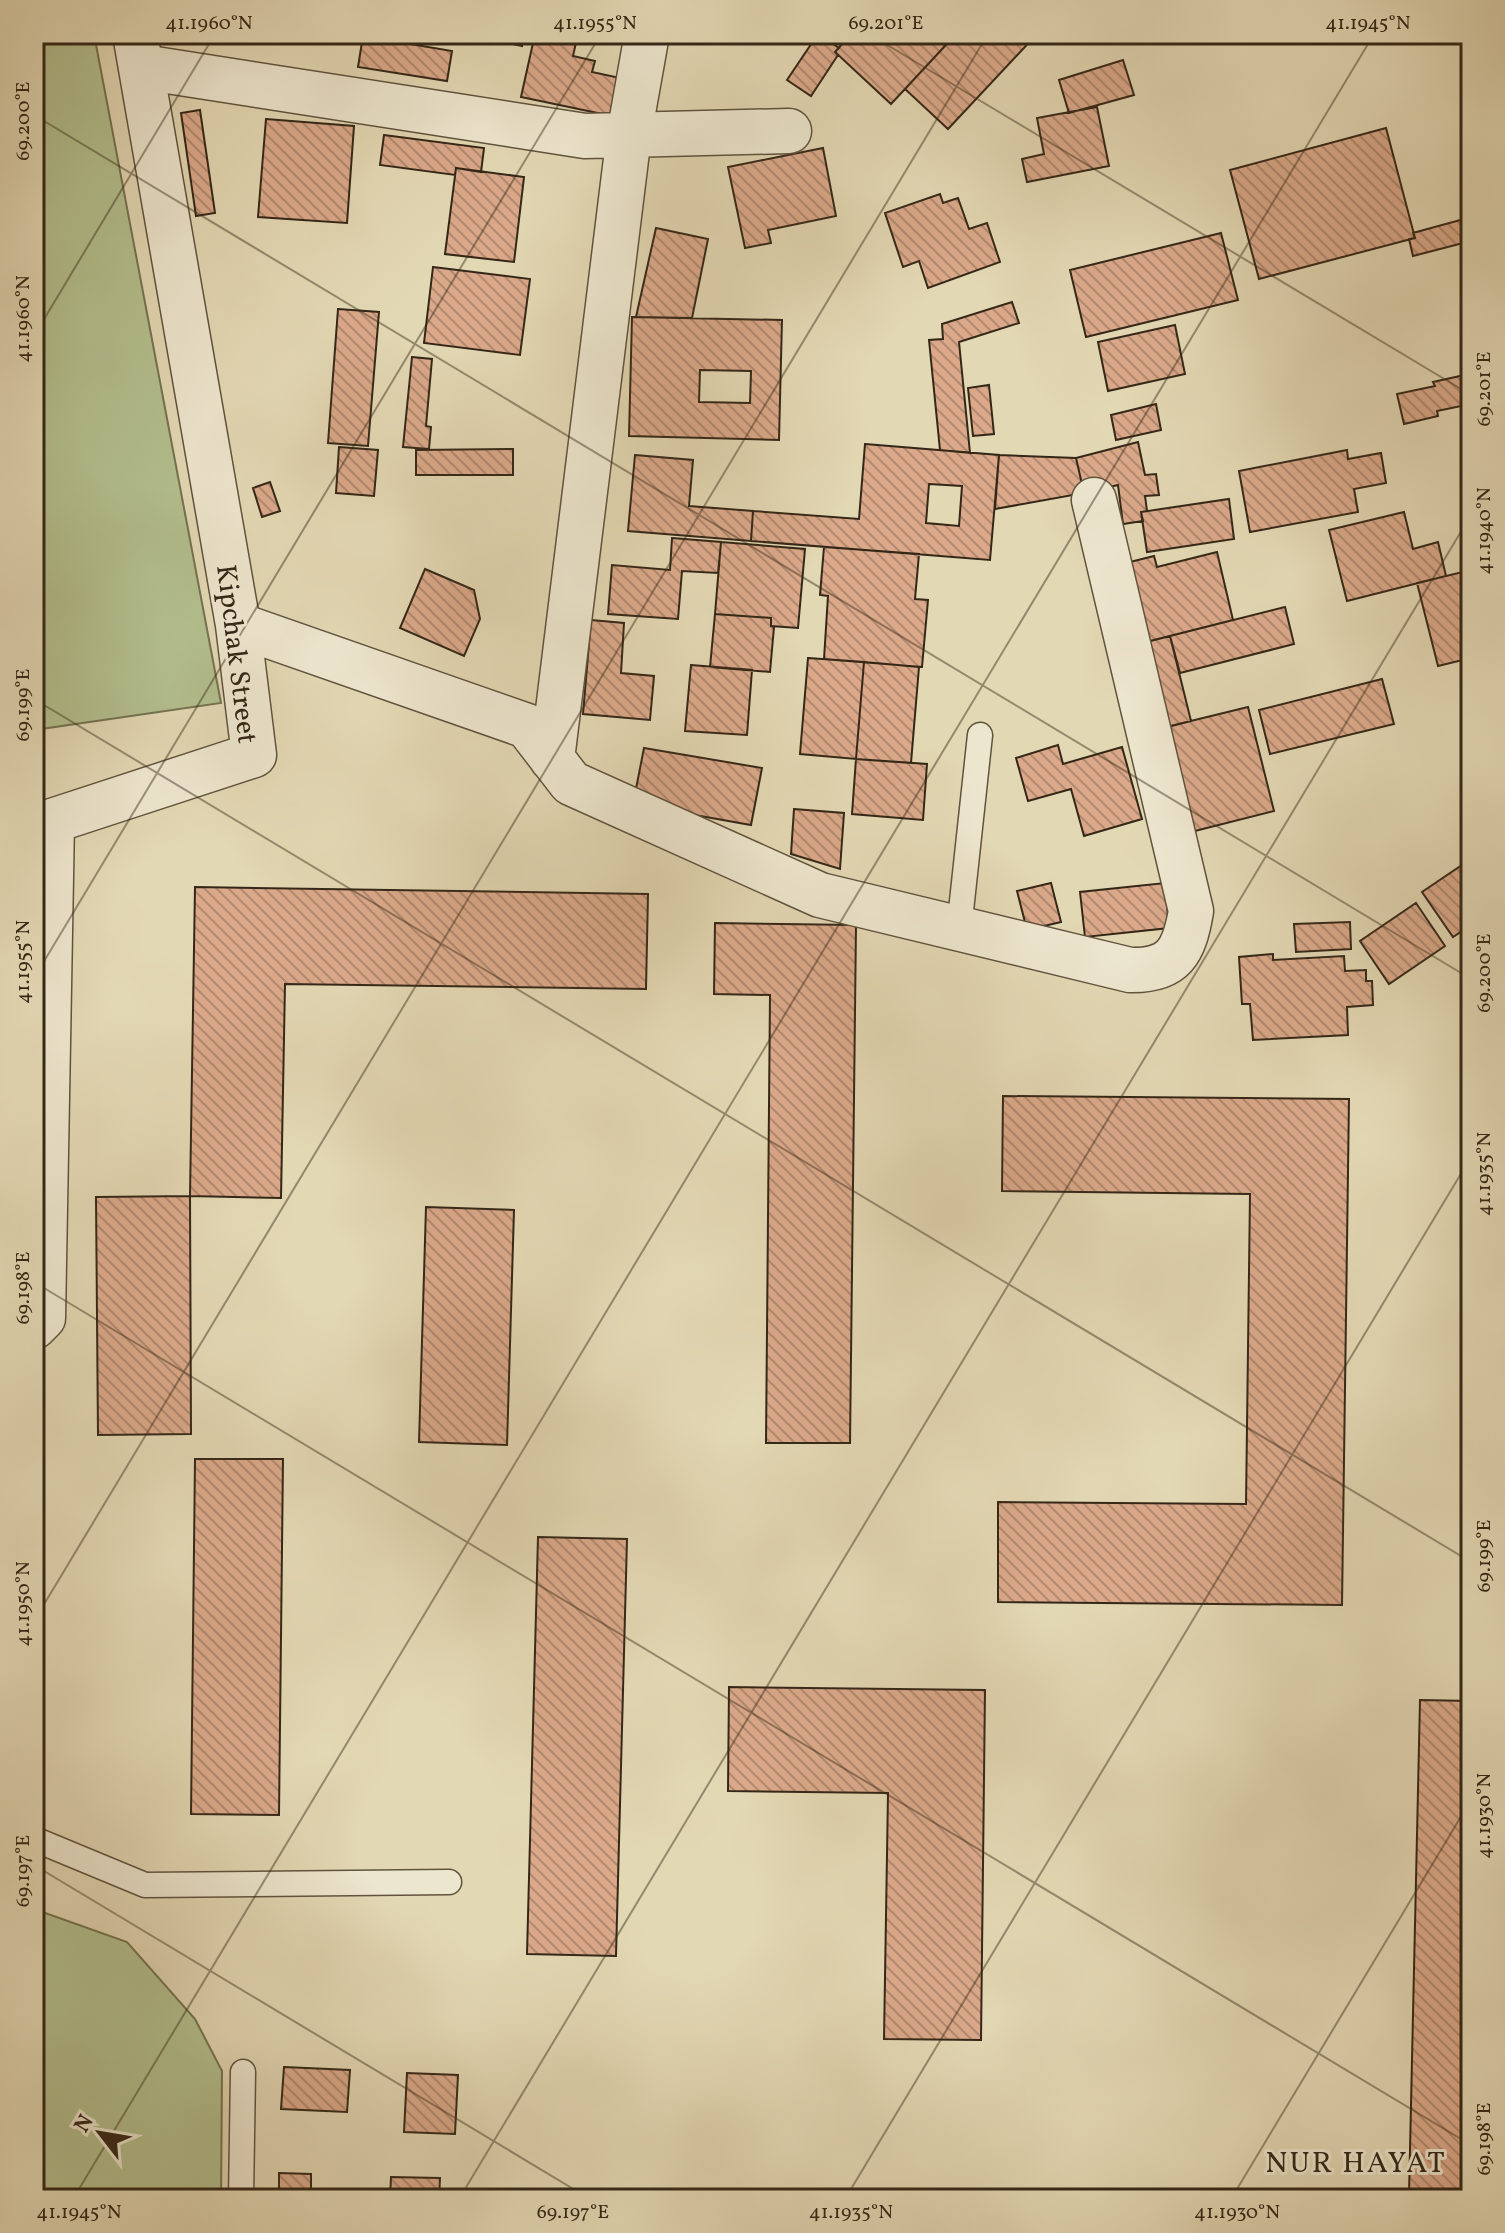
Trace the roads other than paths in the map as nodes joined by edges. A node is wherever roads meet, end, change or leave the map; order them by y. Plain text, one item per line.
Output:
1 (647, 34) edge
2 (138, 50) edge
3 (789, 131) dead end
4 (629, 135) junction
5 (1094, 500) dead end
6 (238, 625) junction
7 (980, 735) dead end
8 (552, 759) junction
9 (959, 929) junction
10 (34, 1327) edge
11 (34, 1839) edge
12 (449, 1882) dead end
13 (243, 2072) dead end
14 (241, 2199) edge

1 - 4 street
2 - 4 street
2 - 6 street, Kipchak Street
3 - 4 street
4 - 8 street
5 - 9 street
6 - 8 street
6 - 10 street, Kipchak Street
7 - 9 lane
8 - 9 street
11 - 12 lane
13 - 14 lane

